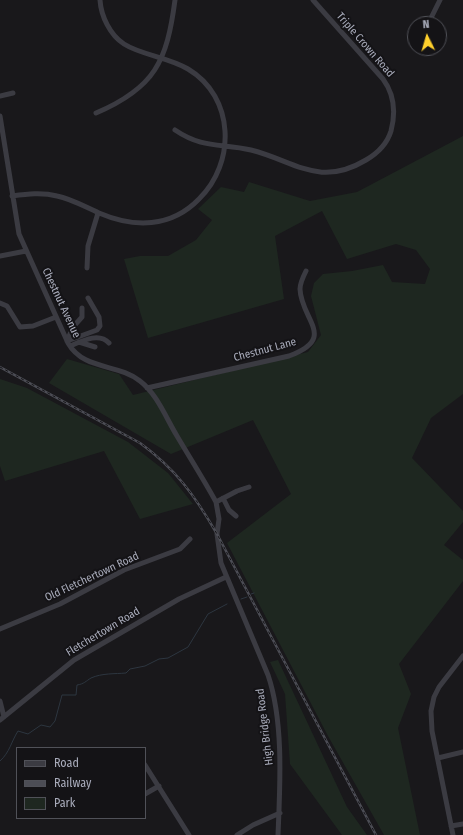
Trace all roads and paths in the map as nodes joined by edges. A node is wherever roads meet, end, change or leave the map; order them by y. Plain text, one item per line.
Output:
1 (100, 0) edge
2 (175, 0) edge
3 (313, 0) edge
4 (440, 0) edge
5 (432, 16) edge
6 (162, 57) junction
7 (14, 93) dead end
8 (0, 96) edge
9 (96, 113) dead end
10 (0, 116) edge
11 (176, 130) dead end
12 (226, 148) junction
13 (12, 196) junction
14 (98, 213) junction
15 (26, 251) junction
16 (0, 256) edge
17 (87, 268) dead end
18 (306, 271) dead end
19 (88, 298) dead end
20 (0, 303) edge
21 (82, 308) dead end
22 (56, 318) junction
23 (79, 342) junction
24 (108, 342) dead end
25 (68, 343) junction
26 (95, 347) dead end
27 (147, 388) junction
28 (249, 487) dead end
29 (223, 498) junction
30 (216, 502) junction
31 (236, 516) dead end
32 (190, 539) dead end
33 (226, 577) junction
34 (0, 629) edge
35 (463, 656) edge
36 (0, 701) edge
37 (2, 718) edge
38 (463, 752) edge
39 (438, 758) junction
40 (146, 766) edge
41 (159, 786) junction
42 (146, 793) edge
43 (280, 813) junction
44 (463, 824) edge
45 (452, 826) junction
46 (186, 834) edge
47 (238, 835) edge
48 (278, 835) edge
49 (453, 835) edge

1 - 6 street
2 - 6 street
3 - 12 street, Triple Crown Road
4 - 5 street
6 - 9 street
6 - 12 street
7 - 8 street
10 - 13 street, Chestnut Avenue
11 - 12 street, Triple Crown Road
12 - 14 street
13 - 14 street
13 - 15 street, Chestnut Avenue
14 - 17 street
15 - 16 street
15 - 22 street, Chestnut Avenue
18 - 27 street, Chestnut Lane
19 - 25 street
20 - 22 street
21 - 25 street
22 - 25 street, Chestnut Avenue
23 - 24 street
23 - 25 street
23 - 26 street
25 - 27 street, Chestnut Avenue
27 - 30 street, Chestnut Avenue
28 - 29 street
29 - 30 street
29 - 31 street
30 - 33 street, Chestnut Avenue
32 - 34 street, Old Fletchertown Road
33 - 37 street, Fletchertown Road
33 - 43 street, High Bridge Road
35 - 39 street
36 - 37 street
38 - 39 street
39 - 45 street
40 - 41 street
41 - 42 street
41 - 46 street
43 - 47 street
43 - 48 street, High Bridge Road
44 - 45 street
45 - 49 street

